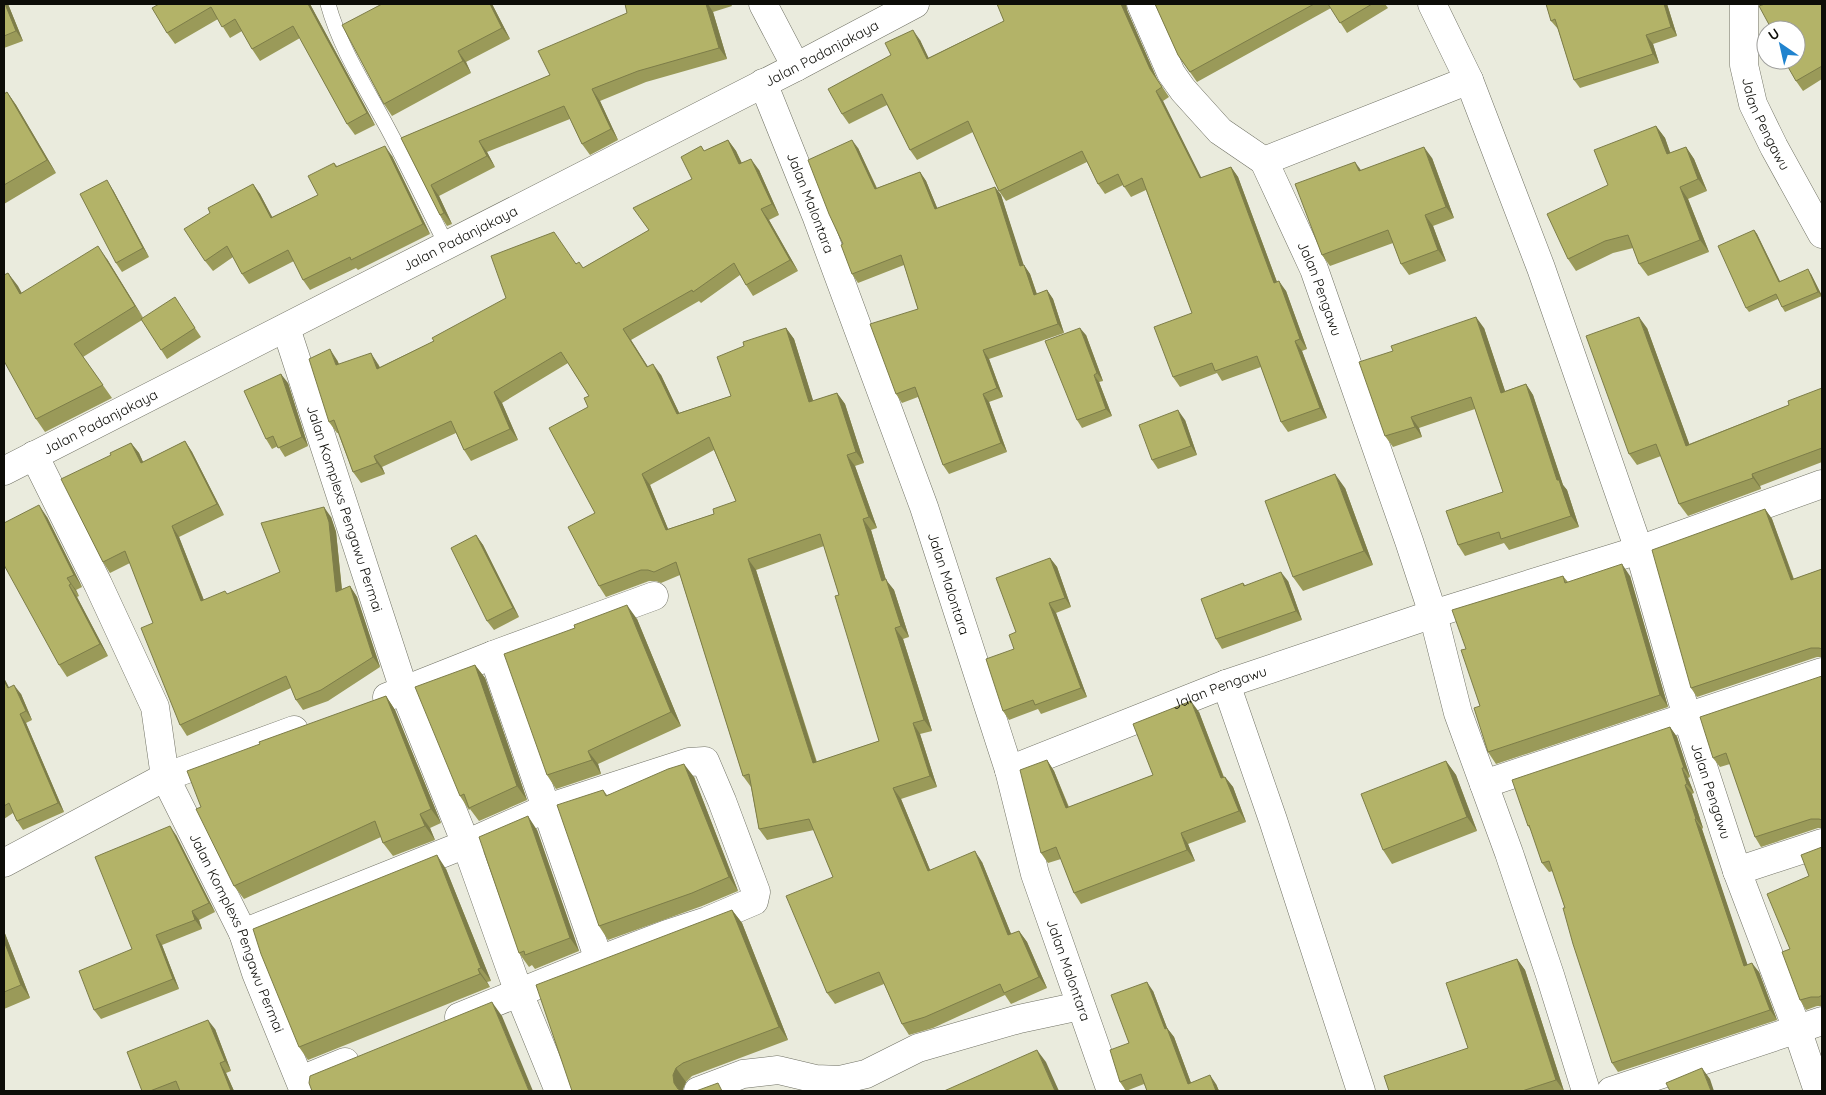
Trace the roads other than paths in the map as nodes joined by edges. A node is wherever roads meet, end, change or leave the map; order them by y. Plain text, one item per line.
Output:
1 (328, 4) edge
2 (763, 4) edge
3 (916, 4) edge
4 (1141, 4) edge
5 (1432, 4) edge
6 (1744, 4) edge
7 (796, 67) junction
8 (1469, 80) junction
9 (763, 83) junction
10 (1264, 161) junction
11 (1822, 234) edge
12 (447, 246) junction
13 (286, 328) junction
14 (34, 455) junction
15 (4, 471) edge
16 (1822, 484) edge
17 (1638, 550) junction
18 (654, 596) dead end
19 (1433, 614) junction
20 (493, 655) junction
21 (1822, 672) edge
22 (1226, 684) junction
23 (404, 690) junction
24 (368, 704) edge
25 (1687, 717) junction
26 (321, 720) edge
27 (1009, 770) junction
28 (165, 777) junction
29 (1484, 784) junction
30 (547, 808) junction
31 (1822, 843) edge
32 (466, 844) junction
33 (4, 863) edge
34 (1737, 871) junction
35 (243, 933) junction
36 (599, 960) junction
37 (519, 993) junction
38 (1080, 1006) junction
39 (1810, 1025) edge
40 (437, 1026) edge
41 (364, 1055) edge
42 (302, 1086) edge
43 (559, 1091) edge
44 (698, 1091) edge
45 (1111, 1091) edge
46 (1360, 1091) edge
47 (1586, 1091) edge
48 (1611, 1091) edge
49 (1818, 1091) edge

1 - 12 lane
2 - 7 street
3 - 7 street, Jalan Padanjakaya
4 - 10 street
5 - 8 street, Jalan Pengawu
6 - 11 street, Jalan Pengawu
7 - 9 street, Jalan Padanjakaya
8 - 10 street
8 - 17 street, Jalan Pengawu
9 - 12 street, Jalan Padanjakaya
9 - 27 street, Jalan Malontara
10 - 19 street, Jalan Pengawu
12 - 13 street, Jalan Padanjakaya
13 - 14 street, Jalan Padanjakaya
13 - 23 street, Jalan Komplexs Pengawu Permai
14 - 15 street, Jalan Padanjakaya
14 - 28 street, Jalan Komplexs Pengawu Permai
16 - 17 street, Jalan Pengawu
17 - 19 street, Jalan Pengawu
17 - 25 street, Jalan Pengawu
18 - 20 street
19 - 22 street, Jalan Pengawu
19 - 29 street, Jalan Pengawu
20 - 23 street
20 - 30 street
21 - 25 street
22 - 27 street, Jalan Pengawu
22 - 46 street
23 - 24 street
23 - 32 street, Jalan Komplexs Pengawu Permai
25 - 29 street
25 - 34 street, Jalan Pengawu
26 - 28 street
27 - 38 street, Jalan Malontara
28 - 33 street
28 - 35 street, Jalan Komplexs Pengawu Permai
29 - 47 street, Jalan Pengawu
30 - 32 street
30 - 36 street
30 - 36 street
31 - 34 street
32 - 35 street
32 - 37 street, Jalan Komplexs Pengawu Permai
34 - 39 street, Jalan Pengawu
35 - 42 street, Jalan Komplexs Pengawu Permai
36 - 37 street
37 - 40 street
37 - 43 street, Jalan Komplexs Pengawu Permai
38 - 44 street
38 - 45 street, Jalan Malontara
39 - 48 street
39 - 49 street, Jalan Pengawu
41 - 42 street

